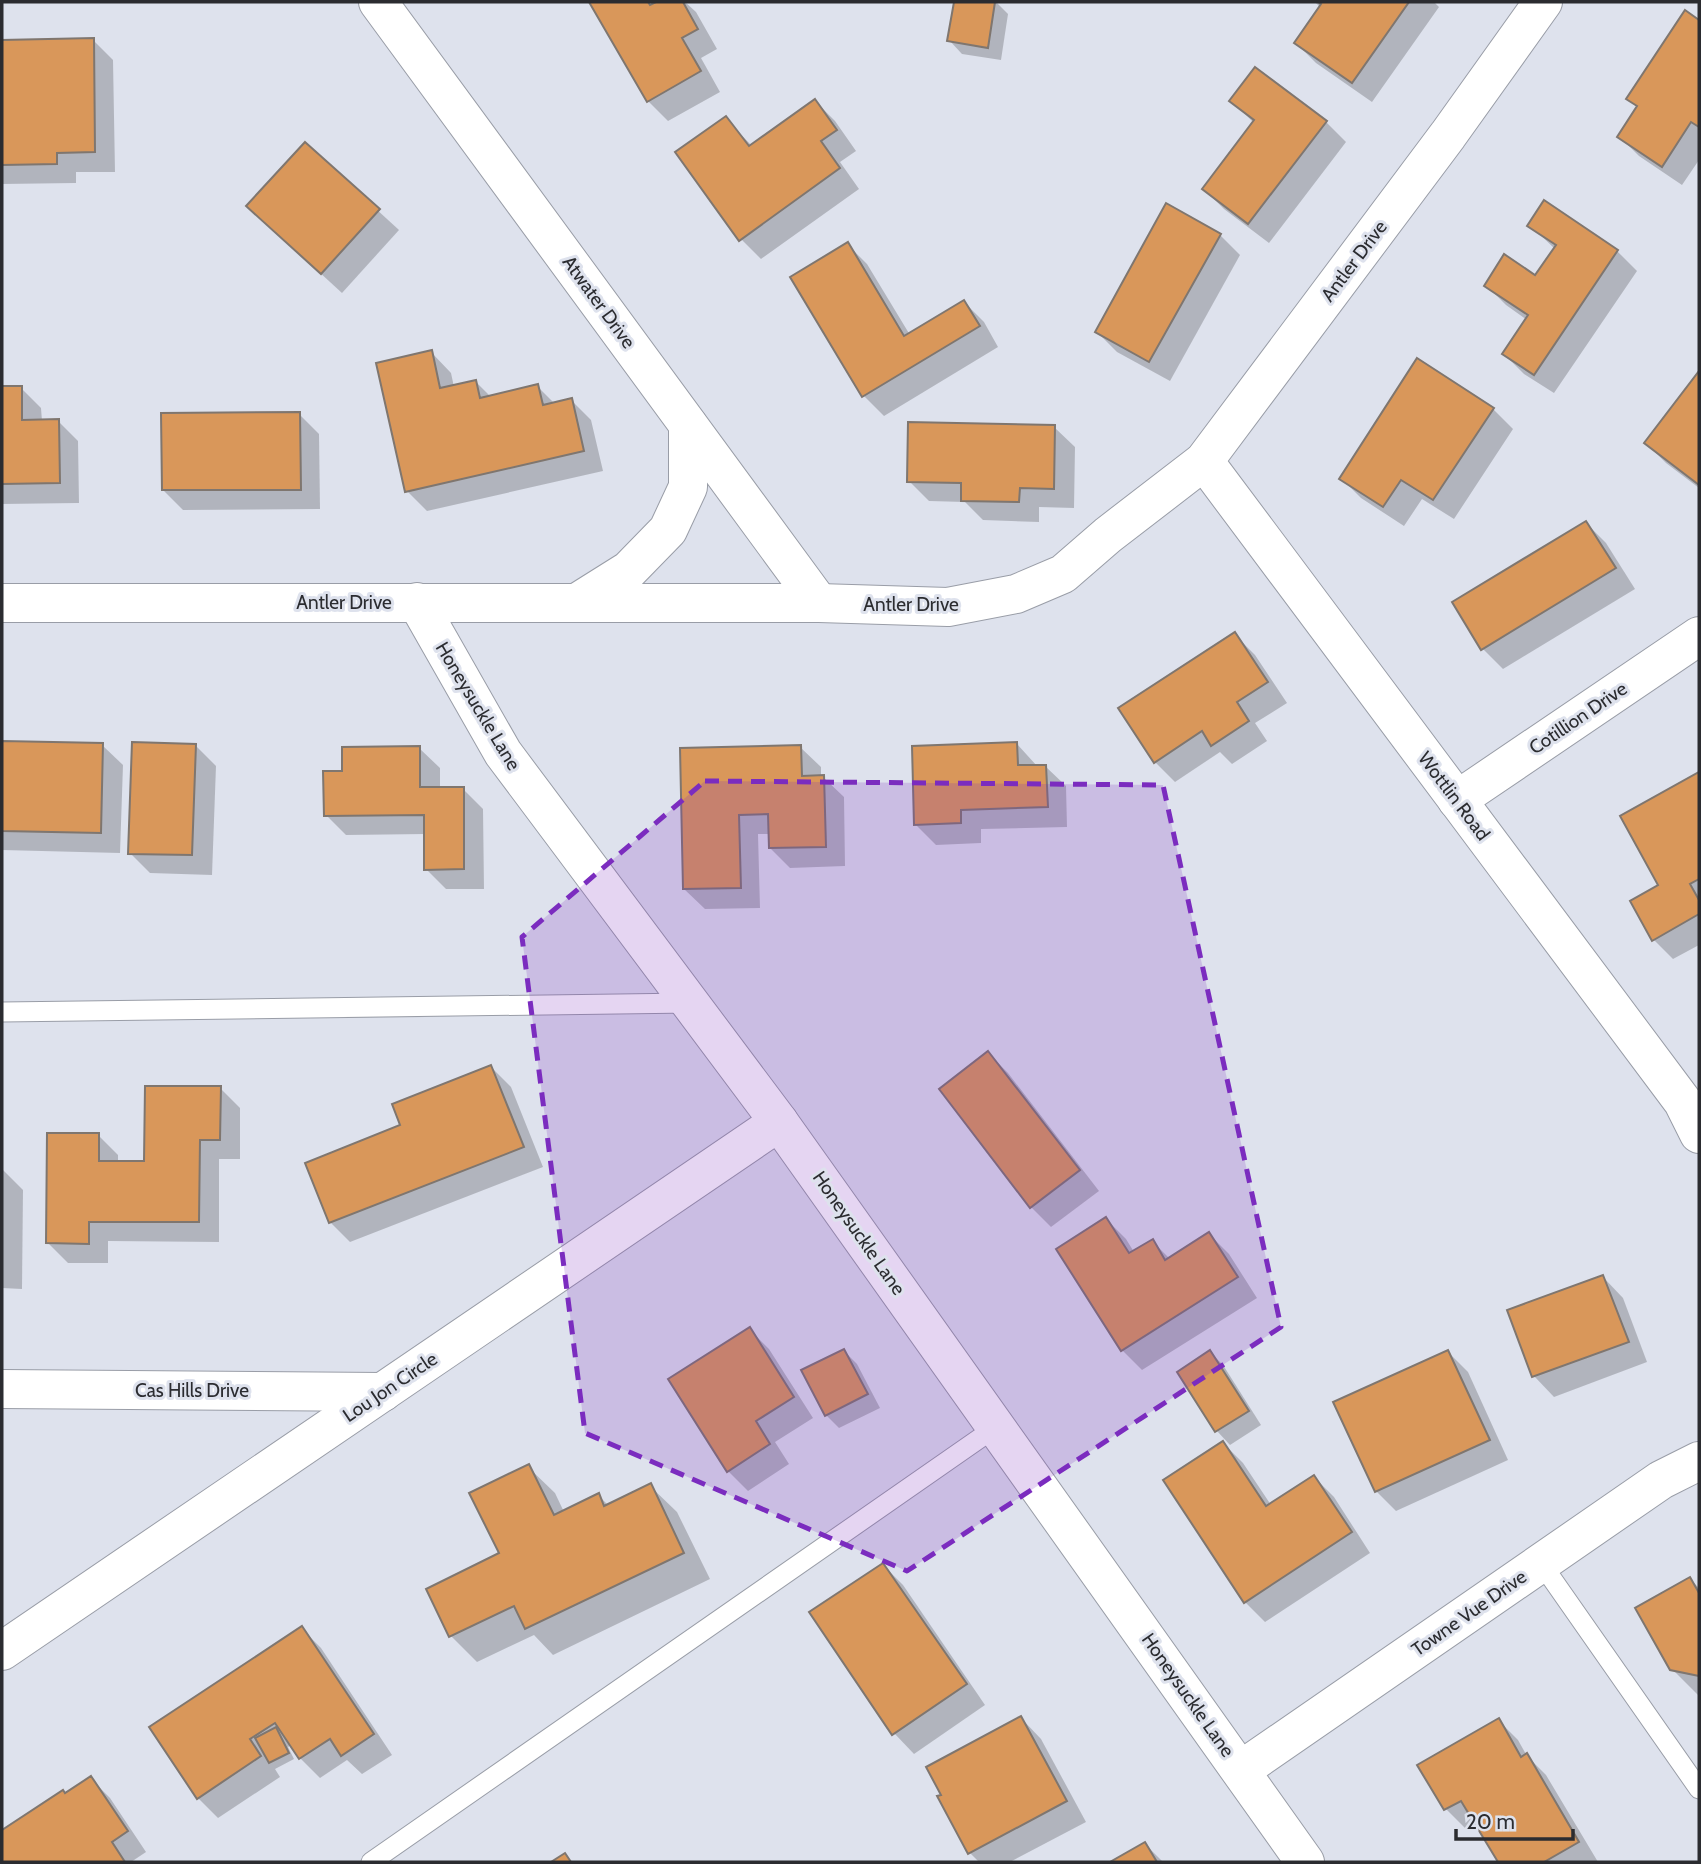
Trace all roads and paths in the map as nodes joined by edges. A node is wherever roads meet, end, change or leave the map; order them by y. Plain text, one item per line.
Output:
1 (378, 2) edge
2 (1543, 2) edge
3 (688, 425) junction
4 (1204, 461) junction
5 (417, 602) junction
6 (578, 602) junction
7 (2, 603) edge
8 (819, 603) junction
9 (1699, 636) edge
10 (1457, 800) junction
11 (691, 1003) junction
12 (2, 1012) edge
13 (779, 1122) junction
14 (1699, 1134) edge
15 (2, 1389) edge
16 (383, 1392) junction
17 (996, 1427) junction
18 (1699, 1461) edge
19 (1541, 1563) junction
20 (2, 1651) edge
21 (1241, 1770) junction
22 (1699, 1788) edge
23 (371, 1862) edge
24 (1305, 1862) edge

1 - 3 street, Atwater Drive
2 - 4 street, Antler Drive
3 - 6 street
3 - 8 street, Atwater Drive
4 - 8 street, Antler Drive
4 - 10 street, Wottlin Road
5 - 6 street, Antler Drive
5 - 7 street, Antler Drive
5 - 11 street, Honeysuckle Lane
6 - 8 street, Antler Drive
9 - 10 street, Cotillion Drive
10 - 14 street, Wottlin Road
11 - 12 lane
11 - 13 street, Honeysuckle Lane
13 - 16 street, Lou Jon Circle
13 - 17 street, Honeysuckle Lane
15 - 16 street, Cas Hills Drive
16 - 20 street, Lou Jon Circle
17 - 21 street, Honeysuckle Lane
17 - 23 lane
18 - 19 street, Towne Vue Drive
19 - 21 street, Towne Vue Drive
19 - 22 lane
21 - 24 street, Honeysuckle Lane

